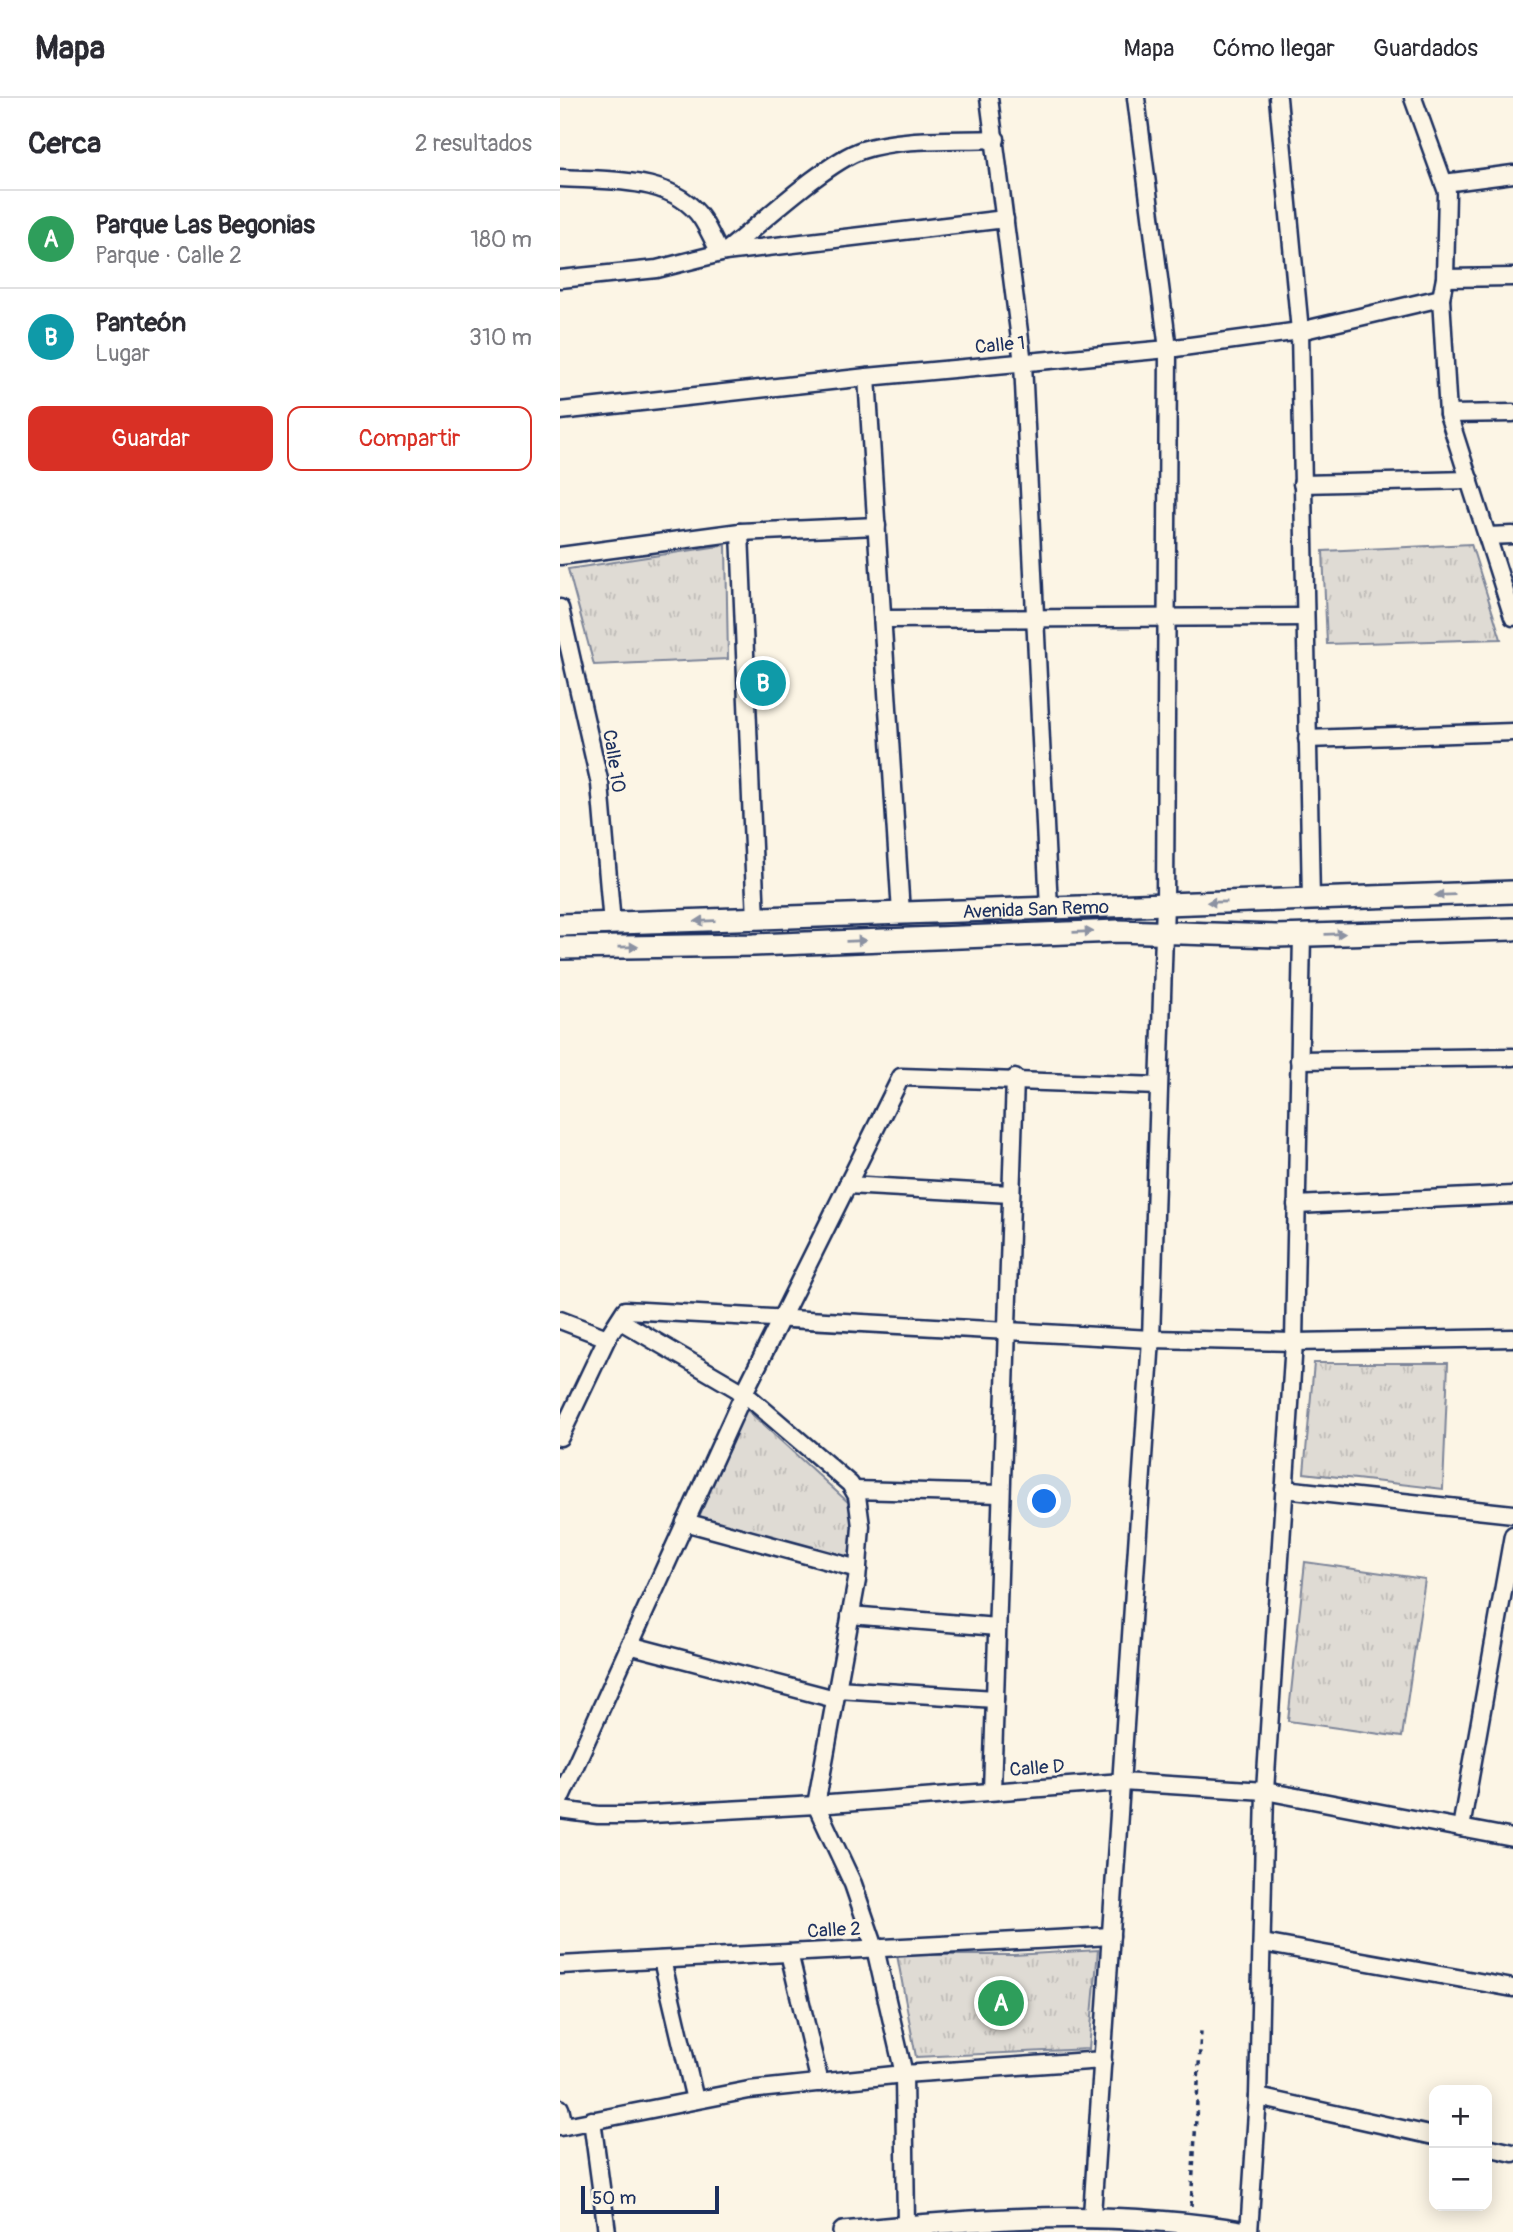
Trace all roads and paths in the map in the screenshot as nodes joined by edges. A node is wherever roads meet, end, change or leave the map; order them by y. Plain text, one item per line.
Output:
1 (989, 98) edge
2 (1136, 98) edge
3 (1278, 98) edge
4 (1414, 99) edge
5 (996, 139) junction
6 (1513, 174) edge
7 (560, 177) edge
8 (1444, 183) junction
9 (1005, 219) junction
10 (722, 253) junction
11 (1513, 277) edge
12 (1445, 278) junction
13 (560, 279) edge
14 (1441, 298) junction
15 (1300, 331) junction
16 (1168, 349) junction
17 (1023, 363) junction
18 (867, 377) junction
19 (560, 411) edge
20 (1513, 412) edge
21 (1448, 414) junction
22 (1469, 480) junction
23 (1302, 484) junction
24 (877, 526) junction
25 (740, 531) junction
26 (1513, 535) edge
27 (1488, 536) junction
28 (560, 556) edge
29 (560, 608) edge
30 (1305, 617) junction
31 (1513, 617) edge
32 (1167, 618) junction
33 (883, 619) junction
34 (1035, 619) junction
35 (1513, 732) edge
36 (1307, 738) junction
37 (1513, 892) edge
38 (1311, 900) junction
39 (1165, 902) junction
40 (1049, 908) junction
41 (901, 913) junction
42 (757, 920) junction
43 (612, 924) junction
44 (560, 925) edge
45 (1513, 929) edge
46 (1164, 931) junction
47 (1302, 935) junction
48 (560, 948) edge
49 (1513, 1057) edge
50 (1299, 1060) junction
51 (1015, 1078) junction
52 (1159, 1086) junction
53 (847, 1185) junction
54 (1011, 1194) junction
55 (1513, 1195) edge
56 (1296, 1205) junction
57 (780, 1318) junction
58 (560, 1320) edge
59 (619, 1320) junction
60 (1006, 1330) junction
61 (607, 1338) junction
62 (1513, 1338) edge
63 (1151, 1339) junction
64 (1294, 1342) junction
65 (744, 1392) junction
66 (560, 1437) edge
67 (1284, 1489) junction
68 (854, 1490) junction
69 (1001, 1494) junction
70 (1513, 1514) edge
71 (685, 1522) junction
72 (1513, 1535) edge
73 (858, 1569) junction
74 (850, 1615) junction
75 (997, 1627) junction
76 (629, 1645) junction
77 (836, 1694) junction
78 (995, 1699) junction
79 (1122, 1782) junction
80 (992, 1791) junction
81 (1265, 1791) junction
82 (560, 1799) edge
83 (816, 1805) junction
84 (560, 1810) edge
85 (1461, 1828) junction
86 (1513, 1838) edge
87 (1111, 1936) junction
88 (1263, 1943) junction
89 (875, 1948) junction
90 (789, 1953) junction
91 (662, 1959) junction
92 (560, 1965) edge
93 (1513, 1988) edge
94 (1201, 2031) dead end
95 (1103, 2060) junction
96 (904, 2074) junction
97 (821, 2082) junction
98 (1258, 2096) junction
99 (695, 2100) junction
100 (560, 2108) edge
101 (592, 2120) junction
102 (562, 2126) edge
103 (1429, 2135) edge
104 (1491, 2148) edge
105 (1513, 2153) edge
106 (1092, 2215) junction
107 (906, 2225) junction
108 (1179, 2225) edge
109 (948, 2227) edge
110 (607, 2232) edge
111 (843, 2232) edge
112 (1248, 2232) edge

1 - 5 street
2 - 16 street
3 - 15 street
4 - 8 street
5 - 9 street
5 - 10 street
6 - 8 street
7 - 10 street
8 - 12 street
9 - 10 street
9 - 17 street
10 - 13 street
11 - 12 street
12 - 14 street
14 - 15 street, Calle 1
14 - 21 street
15 - 16 street, Calle 1
15 - 23 street
16 - 17 street, Calle 1
16 - 32 street
17 - 18 street, Calle 1
17 - 34 street
18 - 19 street, Calle 1
18 - 24 street
20 - 21 street
21 - 22 street
22 - 23 street
22 - 27 street
23 - 30 street
24 - 25 street
24 - 33 street
25 - 28 street
25 - 42 street
26 - 27 street
27 - 31 street
29 - 43 street, Calle 10
30 - 32 street
30 - 36 street
32 - 34 street
32 - 39 street
33 - 34 street
33 - 41 street
34 - 40 street
35 - 36 street
36 - 38 street
37 -> 38 main road, Avenida San Remo
38 -> 39 main road, Avenida San Remo
39 - 40 main road, Avenida San Remo
39 - 46 street
40 - 41 main road, Avenida San Remo
41 - 42 main road, Avenida San Remo
42 -> 43 main road, Avenida San Remo
43 - 44 main road, Avenida San Remo
47 -> 45 main road, Avenida San Remo
46 - 47 main road, Avenida San Remo
48 -> 46 main road, Avenida San Remo
46 - 52 street
47 - 50 street
49 - 50 street
50 - 56 street
51 - 52 street
51 - 53 street
51 - 54 street
52 - 63 street
53 - 54 street
53 - 57 street
54 - 60 street
55 - 56 street
56 - 64 street
57 - 59 street
57 - 60 street
57 - 65 street
58 - 61 street
59 - 61 street
59 - 65 street
60 - 63 street
60 - 69 street
61 - 66 street
62 - 64 street
63 - 64 street
63 - 79 street
64 - 67 street
65 - 68 street
65 - 71 street
67 - 70 street
67 - 81 street
68 - 69 street
68 - 73 street
69 - 75 street
71 - 73 street
71 - 76 street
72 - 85 street
73 - 74 street
74 - 75 street
74 - 77 street
75 - 78 street
76 - 77 street
76 - 82 street
77 - 78 street
77 - 83 street
78 - 80 street
79 - 80 street, Calle D
79 - 81 street, Calle D
79 - 87 street
80 - 83 street, Calle D
81 - 85 street, Calle D
81 - 88 street
83 - 84 street, Calle D
83 - 89 street
85 - 86 street, Calle D
87 - 89 street, Calle 2
87 - 95 street
88 - 93 street
88 - 98 street
89 - 90 street, Calle 2
89 - 96 street
90 - 91 street, Calle 2
90 - 97 street
91 - 92 street, Calle 2
91 - 99 street
94 - 108 path
95 - 96 street
95 - 106 street
96 - 97 street
96 - 107 street
97 - 99 street
98 - 103 street
98 - 112 street
99 - 101 street
100 - 102 street
101 - 102 street
101 - 110 street
104 - 105 street
106 - 108 street
106 - 109 street
107 - 109 street
107 - 111 street
108 - 112 street

